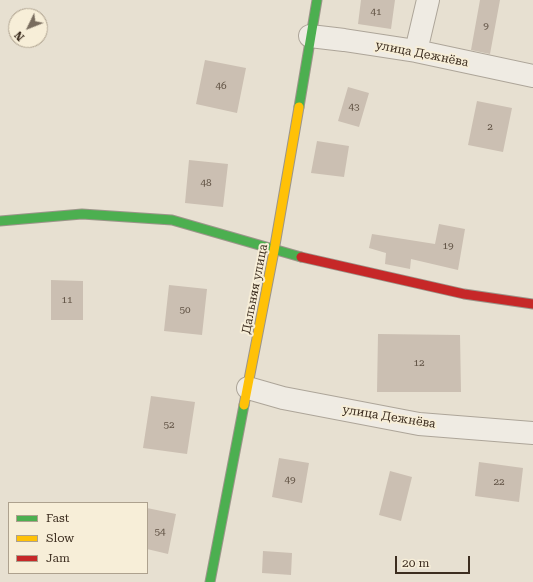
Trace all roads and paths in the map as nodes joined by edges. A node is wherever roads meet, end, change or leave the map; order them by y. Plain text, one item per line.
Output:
1 (317, 0) edge
2 (428, 0) edge
3 (310, 36) junction
4 (416, 51) junction
5 (533, 76) edge
6 (0, 221) edge
7 (274, 251) junction
8 (533, 304) edge
9 (248, 388) junction
10 (533, 433) edge
11 (210, 582) edge

1 - 3 main road, Дальняя улица
2 - 4 street
3 - 4 street, улица Дежнёва
3 - 7 main road, Дальняя улица
4 - 5 street, улица Дежнёва
6 - 7 main road
7 - 8 main road
7 - 9 main road, Дальняя улица
9 - 10 street, улица Дежнёва
9 - 11 main road, Дальняя улица

